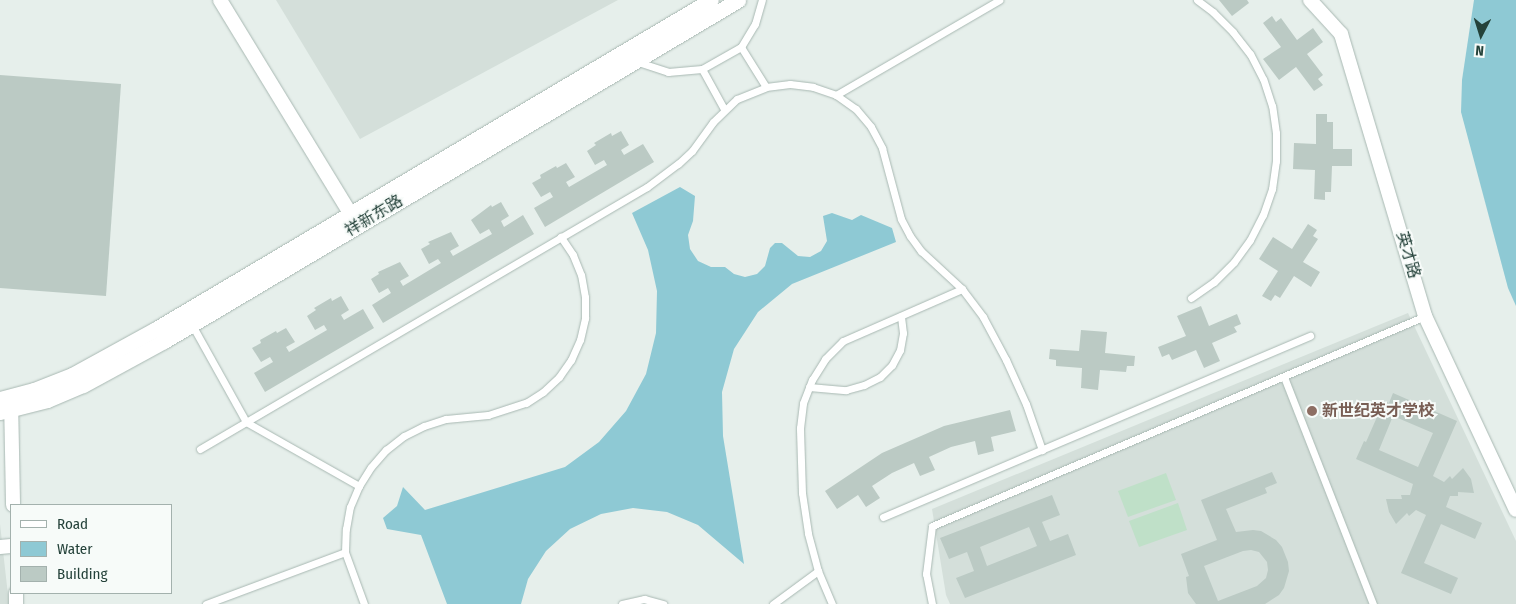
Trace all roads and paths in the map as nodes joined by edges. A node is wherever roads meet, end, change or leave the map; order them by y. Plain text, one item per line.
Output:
1 (220, 0) edge
2 (711, 0) edge
3 (738, 0) edge
4 (762, 0) edge
5 (999, 0) edge
6 (1196, 0) edge
7 (1310, 0) edge
8 (742, 47) junction
9 (635, 61) junction
10 (702, 70) junction
11 (766, 87) junction
12 (836, 95) junction
13 (724, 109) junction
14 (354, 220) junction
15 (561, 237) junction
16 (962, 289) junction
17 (1191, 298) dead end
18 (902, 316) junction
19 (1425, 316) junction
20 (188, 318) junction
21 (1310, 336) dead end
22 (1284, 377) junction
23 (809, 387) junction
24 (6, 405) edge
25 (246, 422) junction
26 (200, 449) dead end
27 (1042, 450) junction
28 (359, 486) junction
29 (12, 504) edge
30 (1516, 510) edge
31 (883, 517) dead end
32 (345, 552) junction
33 (818, 571) junction
34 (206, 604) edge
35 (364, 604) edge
36 (622, 604) edge
37 (663, 604) edge
38 (773, 604) edge
39 (832, 604) edge
40 (932, 604) edge
41 (1373, 604) edge

1 - 14 street
2 - 14 street, 祥新东路
3 - 9 street, 祥新东路
4 - 8 lane
5 - 12 lane
6 - 17 lane
7 - 19 street, 英才路
8 - 10 lane
8 - 11 lane
9 - 10 lane
9 - 14 street, 祥新东路
10 - 13 lane
11 - 12 lane
11 - 13 lane
12 - 16 lane
13 - 15 lane
14 - 20 street, 祥新东路
15 - 25 lane
15 - 28 lane
16 - 18 lane
16 - 27 lane
18 - 23 lane
18 - 23 lane
19 - 22 lane
19 - 30 street, 英才路
20 - 24 street, 祥新东路
20 - 25 lane
21 - 27 lane
22 - 40 lane
22 - 41 lane
23 - 33 lane
24 - 29 street
25 - 26 lane
25 - 28 lane
27 - 31 lane
28 - 32 lane
32 - 34 lane
32 - 35 lane
33 - 38 lane
33 - 39 lane
36 - 37 lane

